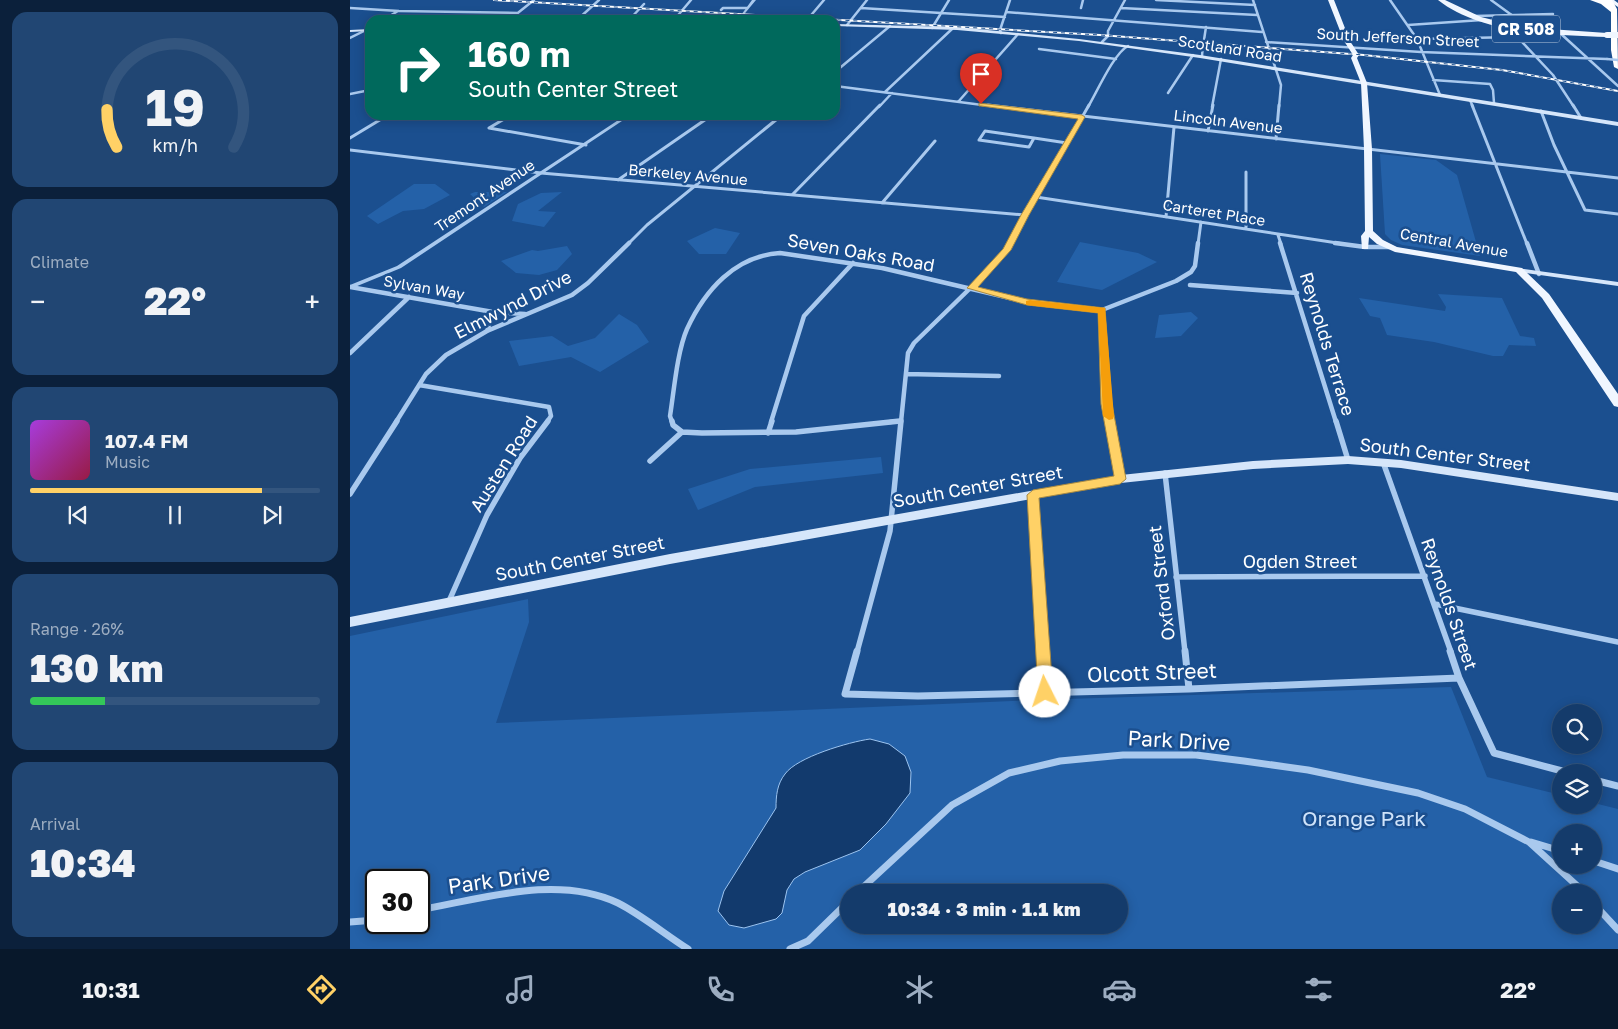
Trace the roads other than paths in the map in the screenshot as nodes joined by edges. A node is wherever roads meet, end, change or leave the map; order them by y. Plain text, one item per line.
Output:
1 (536, 0) edge
2 (599, 0) edge
3 (648, 0) edge
4 (692, 0) edge
5 (754, 0) edge
6 (824, 0) edge
7 (867, 0) edge
8 (949, 0) edge
9 (1010, 0) edge
10 (1083, 0) edge
11 (1125, 0) edge
12 (1156, 0) edge
13 (1253, 0) edge
14 (1331, 0) edge
15 (1390, 0) edge
16 (1434, 0) edge
17 (1441, 0) edge
18 (1491, 0) edge
19 (1593, 0) edge
20 (1610, 0) edge
21 (1255, 4) junction
22 (1449, 5) junction
23 (1616, 7) edge
24 (350, 8) edge
25 (861, 8) junction
26 (1081, 8) dead end
27 (1120, 8) junction
28 (721, 10) dead end
29 (746, 10) junction
30 (398, 11) junction
31 (1006, 12) junction
32 (518, 13) junction
33 (941, 13) junction
34 (1553, 14) dead end
35 (391, 15) edge
36 (515, 15) edge
37 (582, 15) edge
38 (634, 15) edge
39 (679, 15) edge
40 (742, 15) edge
41 (810, 15) edge
42 (1257, 15) junction
43 (1470, 16) junction
44 (1514, 16) junction
45 (1005, 17) junction
46 (1114, 20) junction
47 (1484, 20) junction
48 (847, 25) junction
49 (1408, 25) junction
50 (1506, 25) junction
51 (840, 26) edge
52 (890, 26) junction
53 (1206, 27) junction
54 (932, 28) junction
55 (952, 29) junction
56 (365, 30) edge
57 (350, 31) edge
58 (365, 31) edge
59 (1262, 32) junction
60 (1001, 33) junction
61 (1560, 33) junction
62 (1018, 34) junction
63 (1614, 35) edge
64 (1516, 37) junction
65 (350, 38) edge
66 (1416, 39) junction
67 (1103, 40) junction
68 (1204, 40) dead end
69 (1266, 42) junction
70 (1203, 44) dead end
71 (1128, 46) junction
72 (1350, 47) junction
73 (1039, 49) dead end
74 (1421, 52) junction
75 (1193, 55) junction
76 (1202, 56) junction
77 (1536, 56) junction
78 (1116, 59) junction
79 (1220, 59) junction
80 (1588, 59) junction
81 (1618, 60) edge
82 (1618, 67) edge
83 (840, 68) edge
84 (1275, 68) junction
85 (1433, 80) junction
86 (1364, 83) junction
87 (1617, 86) edge
88 (840, 87) edge
89 (365, 91) edge
90 (884, 92) junction
91 (892, 93) junction
92 (1168, 93) dead end
93 (350, 94) edge
94 (1440, 95) junction
95 (1470, 100) junction
96 (958, 102) junction
97 (1494, 103) junction
98 (1541, 111) junction
99 (1082, 117) junction
100 (1581, 118) junction
101 (380, 120) edge
102 (503, 120) edge
103 (622, 120) edge
104 (705, 120) edge
105 (776, 120) edge
106 (1618, 124) edge
107 (1174, 127) junction
108 (1208, 131) junction
109 (350, 138) edge
110 (1034, 138) junction
111 (1276, 139) junction
112 (935, 141) dead end
113 (1067, 142) junction
114 (586, 144) junction
115 (1368, 149) junction
116 (350, 150) edge
117 (1496, 164) junction
118 (1246, 172) dead end
119 (1567, 172) junction
120 (541, 173) junction
121 (1618, 178) edge
122 (617, 180) junction
123 (695, 186) junction
124 (792, 195) junction
125 (1036, 197) junction
126 (882, 203) junction
127 (1618, 214) edge
128 (1025, 215) junction
129 (1166, 217) junction
130 (1201, 222) junction
131 (1246, 229) junction
132 (1369, 232) junction
133 (1278, 235) junction
134 (1365, 247) junction
135 (1389, 247) junction
136 (853, 262) junction
137 (1519, 270) junction
138 (1539, 274) junction
139 (1618, 284) edge
140 (1190, 286) dead end
141 (350, 287) edge
142 (972, 288) junction
143 (1297, 294) junction
144 (1546, 296) junction
145 (409, 298) junction
146 (1102, 310) junction
147 (493, 312) junction
148 (527, 314) junction
149 (487, 331) junction
150 (350, 353) edge
151 (906, 374) junction
152 (999, 376) dead end
153 (419, 385) junction
154 (1618, 404) edge
155 (900, 421) junction
156 (682, 432) junction
157 (768, 433) junction
158 (1348, 460) junction
159 (650, 461) dead end
160 (1382, 462) junction
161 (1165, 473) junction
162 (1120, 479) junction
163 (350, 494) edge
164 (1033, 495) junction
165 (1618, 497) edge
166 (890, 520) junction
167 (1425, 576) junction
168 (1176, 578) junction
169 (449, 602) junction
170 (1435, 604) junction
171 (350, 622) edge
172 (1618, 642) edge
173 (1459, 678) junction
174 (1189, 689) junction
175 (1045, 692) junction
176 (1552, 768) edge
177 (1602, 782) edge
178 (1618, 786) edge
179 (1529, 842) junction
180 (1552, 848) edge
181 (1602, 863) edge
182 (1618, 868) edge
183 (867, 884) edge
184 (1575, 884) edge
185 (430, 908) edge
186 (840, 910) edge
187 (1602, 913) edge
188 (365, 921) edge
189 (350, 922) edge
190 (1618, 930) edge
191 (688, 949) edge
192 (790, 949) edge

1 - 32 street
2 - 37 street
3 - 38 street
4 - 39 street
5 - 29 street
6 - 41 street
7 - 25 street
8 - 33 street
9 - 31 street
10 - 26 street
11 - 27 street
12 - 21 street
13 - 21 street
14 - 72 main road
15 - 49 street
16 - 22 main road, CR 508
17 - 22 main road, CR 508
18 - 44 street
19 - 23 highway
20 - 23 highway
21 - 42 street
22 - 43 main road, CR 508
23 - 63 highway
24 - 30 street
25 - 33 street
25 - 48 street
27 - 42 street
27 - 46 street
28 - 29 street
29 - 40 street
30 - 32 street
30 - 35 street
31 - 45 street
31 - 46 street
32 - 36 street
33 - 45 street
33 - 54 street
34 - 44 street
42 - 59 street
43 - 44 street
43 - 47 main road, CR 508
45 - 60 street
46 - 53 street
46 - 67 street
47 - 49 street
47 - 50 main road, CR 508
48 - 51 main road, Scotland Road
48 - 52 main road, Scotland Road
49 - 66 street
50 - 61 main road, CR 508
50 - 64 street
52 - 54 main road, Scotland Road
52 - 83 street
53 - 59 street
53 - 68 street
54 - 55 main road, Scotland Road
55 - 60 main road, Scotland Road
55 - 90 street
56 - 57 main road
58 - 65 street
59 - 69 street
60 - 62 main road, Scotland Road
61 - 63 main road, CR 508
61 - 80 street
62 - 67 main road, Scotland Road
62 - 96 street
63 - 82 highway
64 - 66 street
64 - 77 street
66 - 74 street
67 - 71 main road, Scotland Road
69 - 72 street, South Jefferson Street
69 - 84 street
70 - 76 street
71 - 75 main road, Scotland Road
71 - 78 street
72 - 74 street, South Jefferson Street
72 - 86 main road
73 - 78 street
74 - 77 street, South Jefferson Street
74 - 85 street
75 - 76 main road, Scotland Road
75 - 92 street
76 - 79 main road, Scotland Road
77 - 80 street, South Jefferson Street
77 - 100 street
78 - 99 street
79 - 84 main road, Scotland Road
79 - 108 street
80 - 81 street, South Jefferson Street, bridge
80 - 87 street
84 - 86 main road, Scotland Road
84 - 111 street
85 - 94 street
85 - 97 street
86 - 94 main road, Scotland Road
86 - 115 main road
88 - 90 street, Lincoln Avenue
89 - 93 street
90 - 91 street, Lincoln Avenue
91 - 96 street, Lincoln Avenue
91 - 124 street
94 - 95 main road, Scotland Road
95 - 97 main road, Scotland Road
95 - 117 street
96 - 99 street, Lincoln Avenue
97 - 98 main road, Scotland Road
98 - 100 main road, Scotland Road
98 - 119 street
99 - 107 street, Lincoln Avenue
99 - 113 street
100 - 106 main road, Scotland Road
101 - 109 street
102 - 114 street
103 - 114 street, Tremont Avenue
104 - 122 street
105 - 123 street, Elmwynd Drive
107 - 108 street, Lincoln Avenue
107 - 129 street
108 - 111 street, Lincoln Avenue
110 - 110 street
110 - 113 street
111 - 115 street, Lincoln Avenue
112 - 126 street
113 - 125 street
114 - 120 street, Tremont Avenue
115 - 117 street, Lincoln Avenue
115 - 132 main road
116 - 120 street, Berkeley Avenue
117 - 119 street, Lincoln Avenue
117 - 138 street
118 - 131 street
119 - 121 street, Lincoln Avenue
119 - 127 street
120 - 122 street, Berkeley Avenue
120 - 141 street, Tremont Avenue
122 - 123 street, Berkeley Avenue
123 - 124 street, Berkeley Avenue
123 - 148 street, Elmwynd Drive
124 - 126 street, Berkeley Avenue
125 - 128 street
125 - 129 street, Carteret Place
126 - 128 street, Berkeley Avenue
128 - 142 street
129 - 130 street, Carteret Place
130 - 131 street, Carteret Place
130 - 146 street
131 - 133 street, Carteret Place
132 - 134 main road
132 - 135 main road, Central Avenue
133 - 134 street, Carteret Place
133 - 143 street, Reynolds Terrace
134 - 135 street, Carteret Place
135 - 137 main road, Central Avenue
136 - 142 street, Seven Oaks Road
136 - 156 street, Seven Oaks Road
136 - 157 street
137 - 138 main road
137 - 144 main road, Central Avenue
138 - 139 main road
138 - 144 main road
140 - 143 street
141 - 145 street, Sylvan Way
142 - 146 street, Seven Oaks Road
142 - 151 street
143 - 158 street, Reynolds Terrace
144 - 154 main road, Central Avenue
145 - 147 street, Sylvan Way
145 - 150 street
146 - 162 street
147 - 148 street, Sylvan Way
147 - 149 street
148 - 149 street, Elmwynd Drive
149 - 153 street, Elmwynd Drive
151 - 152 street
151 - 155 street
153 - 163 street, Elmwynd Drive
153 - 169 street, Austen Road
155 - 157 street
155 - 166 street
156 - 157 street
156 - 159 street
158 - 160 main road, South Center Street
158 - 161 main road, South Center Street
160 - 165 main road, South Center Street
160 - 167 street, Reynolds Street
161 - 162 main road, South Center Street
161 - 168 street, Oxford Street
162 - 164 main road, South Center Street
164 - 166 main road, South Center Street
164 - 175 street
166 - 169 main road, South Center Street
166 - 175 street, Olcott Street
167 - 168 street, Ogden Street
167 - 170 street, Reynolds Street
168 - 174 street, Oxford Street
169 - 171 main road, South Center Street
170 - 172 street
170 - 173 street, Reynolds Street
173 - 174 street, Olcott Street
173 - 176 street, Reynolds Street
174 - 175 street, Olcott Street
177 - 178 street
179 - 180 street, Park Drive
179 - 183 street, Park Drive
179 - 184 street, Park Drive
181 - 182 street
185 - 191 street, Park Drive
186 - 192 street
187 - 190 street
188 - 189 street

